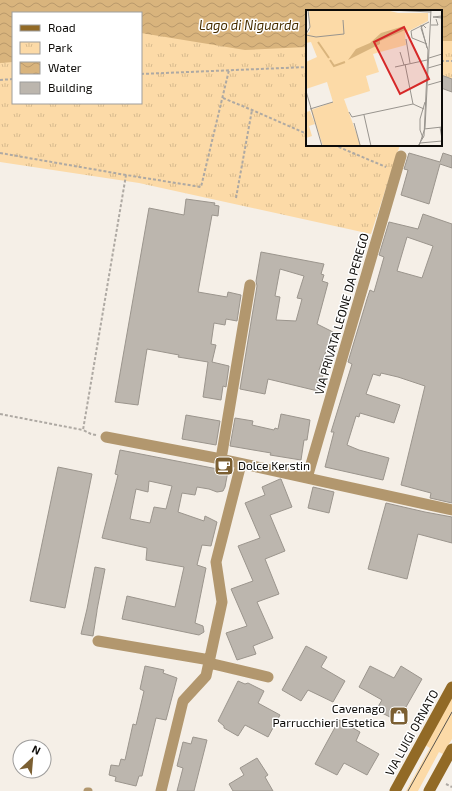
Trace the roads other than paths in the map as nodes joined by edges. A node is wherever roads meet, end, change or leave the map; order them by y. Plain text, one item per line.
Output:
1 (401, 156) dead end
2 (250, 285) dead end
3 (106, 437) road end
4 (220, 459) junction
5 (241, 464) junction
6 (307, 478) junction
7 (452, 510) edge
8 (98, 641) dead end
9 (209, 662) junction
10 (268, 677) dead end
11 (452, 687) edge
12 (452, 749) edge
13 (161, 791) edge
14 (395, 791) edge
15 (429, 791) edge

1 - 6 street, VIA PRIVATA LEONE DA PEREGO
2 - 4 street
3 - 4 street
4 - 5 street
5 - 6 street
5 - 9 street
6 - 7 street
8 - 9 street
9 - 10 street
9 - 13 street
11 - 14 main road, VIA LUIGI ORNATO
12 - 15 main road

